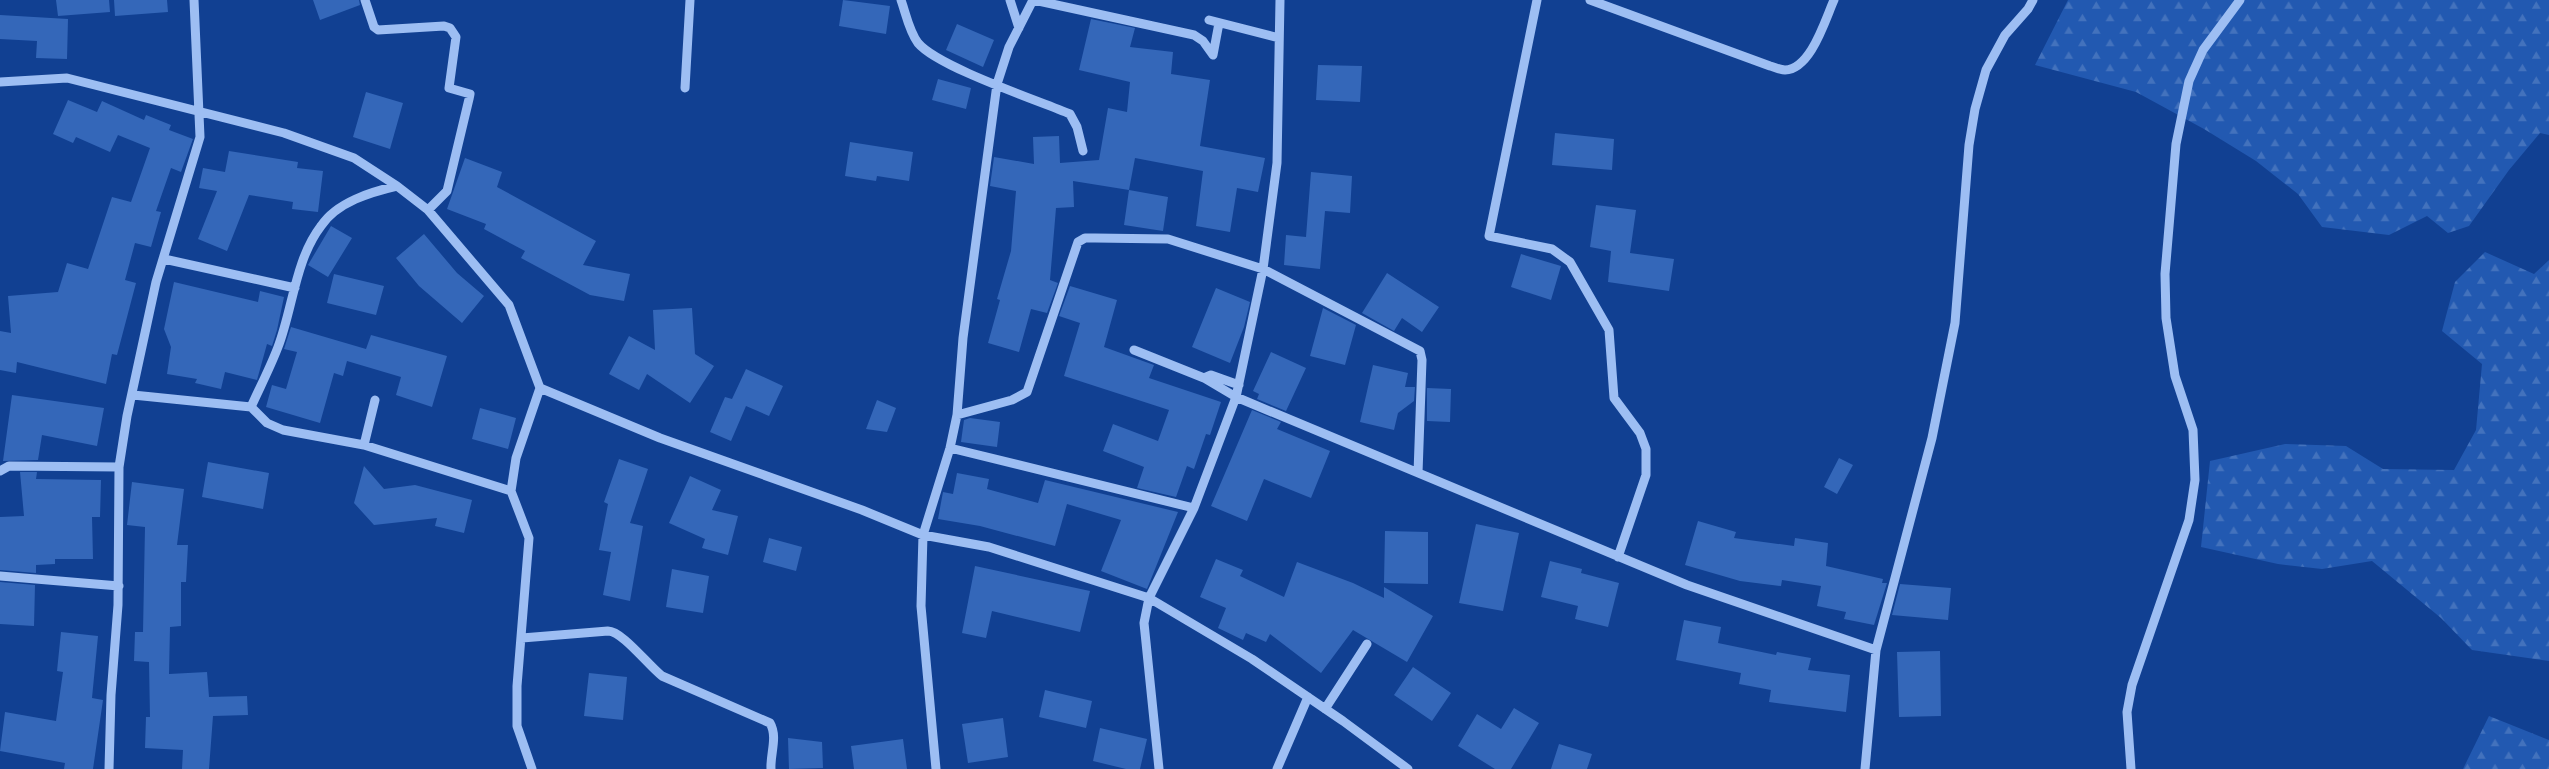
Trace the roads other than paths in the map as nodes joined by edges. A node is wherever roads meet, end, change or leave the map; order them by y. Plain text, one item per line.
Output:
1 (194, 0) edge
2 (365, 0) edge
3 (690, 0) edge
4 (901, 0) edge
5 (1010, 0) edge
6 (1033, 0) edge
7 (1280, 0) edge
8 (1537, 0) edge
9 (1590, 0) edge
10 (1834, 0) edge
11 (2033, 0) edge
12 (2240, 0) edge
13 (1209, 20) dead end
14 (1219, 23) junction
15 (1019, 28) junction
16 (1279, 38) junction
17 (0, 82) edge
18 (997, 84) junction
19 (685, 88) dead end
20 (199, 111) junction
21 (1083, 151) dead end
22 (397, 186) junction
23 (428, 210) junction
24 (164, 258) junction
25 (1263, 269) junction
26 (295, 288) junction
27 (1134, 350) dead end
28 (1204, 378) junction
29 (1239, 385) junction
30 (540, 388) junction
31 (133, 395) junction
32 (1236, 397) junction
33 (375, 400) dead end
34 (252, 407) junction
35 (957, 415) junction
36 (364, 445) junction
37 (950, 448) junction
38 (119, 467) junction
39 (0, 470) edge
40 (1418, 473) junction
41 (512, 491) junction
42 (1194, 508) junction
43 (923, 535) junction
44 (1618, 557) junction
45 (0, 576) edge
46 (118, 586) junction
47 (1149, 598) junction
48 (522, 638) junction
49 (1367, 644) dead end
50 (1876, 650) junction
51 (1308, 697) junction
52 (1324, 709) junction
53 (109, 769) edge
54 (532, 769) edge
55 (771, 769) edge
56 (936, 769) edge
57 (1158, 769) edge
58 (1277, 769) edge
59 (1408, 769) edge
60 (1865, 769) edge
61 (2131, 769) edge

1 - 20 street
2 - 23 street
3 - 19 street
4 - 18 street
5 - 15 street
6 - 14 street
6 - 15 street
7 - 16 street
8 - 44 street
9 - 10 street
11 - 50 street
12 - 61 street
13 - 14 street
14 - 16 street
15 - 18 street
16 - 25 street
17 - 20 street
18 - 21 street
18 - 35 street
20 - 22 street
20 - 24 street
22 - 23 street
22 - 26 street
23 - 30 street
24 - 26 street
24 - 31 street
25 - 29 street
25 - 35 street
25 - 40 street
26 - 34 street
27 - 28 street
28 - 29 street
28 - 32 street
29 - 32 street
30 - 41 street
30 - 43 street
31 - 34 street
31 - 38 street
32 - 40 street
32 - 42 street
33 - 36 street
34 - 36 street
35 - 37 street
36 - 41 street
37 - 42 street
37 - 43 street
38 - 39 street
38 - 46 street
40 - 44 street
41 - 48 street
42 - 47 street
43 - 47 street
43 - 56 street
44 - 50 street
45 - 46 street
46 - 53 street
47 - 51 street
47 - 57 street
48 - 54 street
48 - 55 street
49 - 52 street
50 - 60 street
51 - 52 street
51 - 58 street
52 - 59 street

